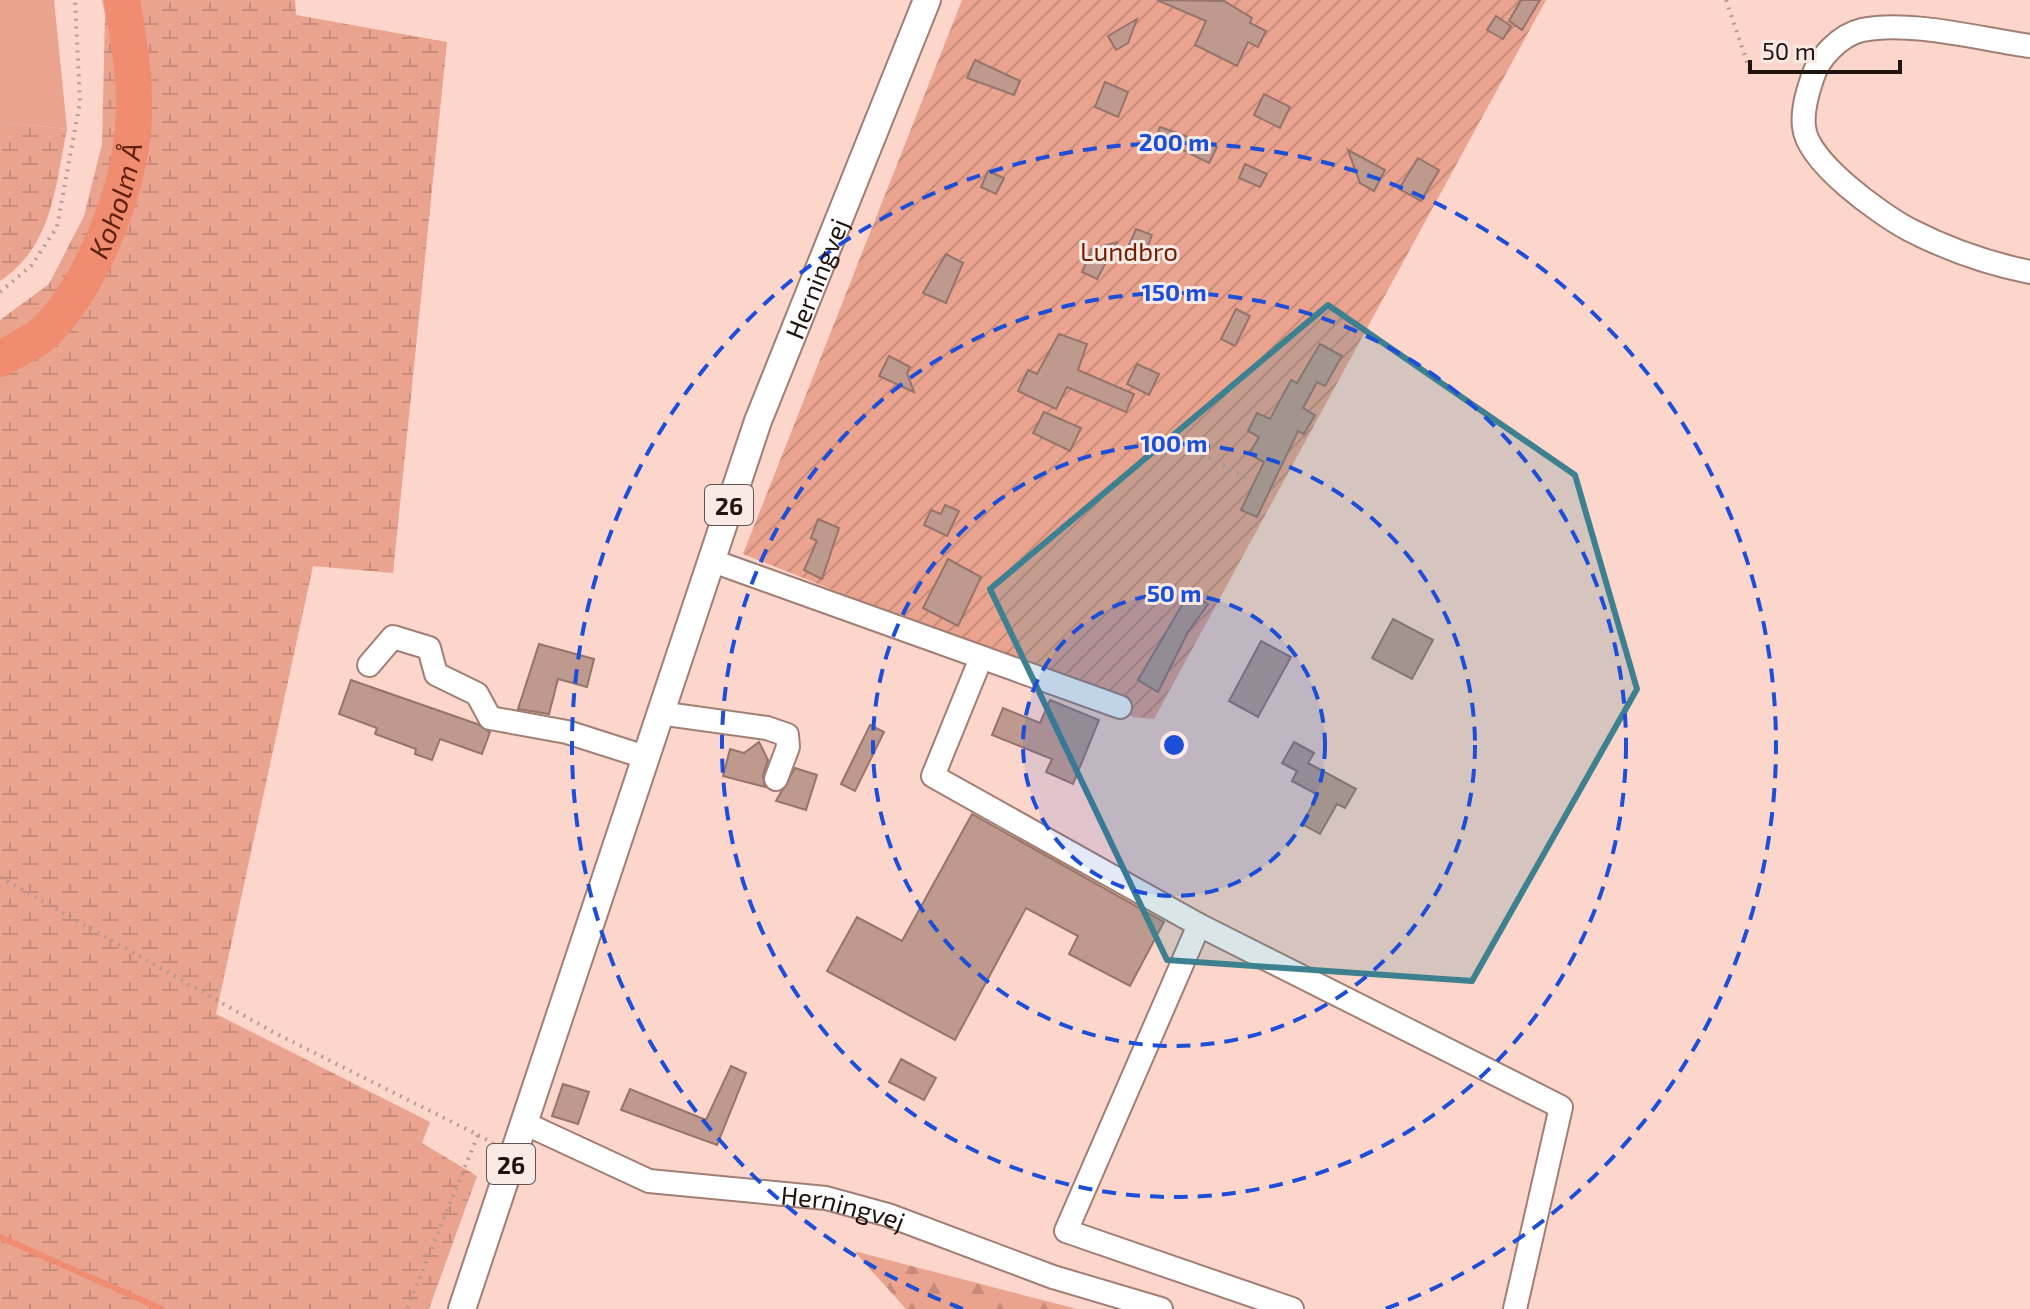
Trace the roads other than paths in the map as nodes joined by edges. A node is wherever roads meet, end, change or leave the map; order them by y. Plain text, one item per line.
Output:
1 (927, 0) edge
2 (2030, 46) edge
3 (2030, 272) edge
4 (710, 560) junction
5 (981, 658) junction
6 (369, 665) dead end
7 (1120, 707) dead end
8 (659, 713) junction
9 (645, 757) junction
10 (776, 779) dead end
11 (1199, 925) junction
12 (524, 1123) junction
13 (462, 1309) edge
14 (1161, 1309) edge
15 (1292, 1309) edge
16 (1515, 1309) edge

1 - 4 main road, Herningvej / 26
2 - 3 street
4 - 5 street
4 - 8 main road, Herningvej / 26
5 - 7 street
5 - 11 street
6 - 9 street
8 - 9 main road, Herningvej / 26
8 - 10 street
9 - 12 main road, Herningvej / 26
11 - 15 street
11 - 16 street
12 - 13 main road, Herningvej / 26
12 - 14 street, Herningvej

